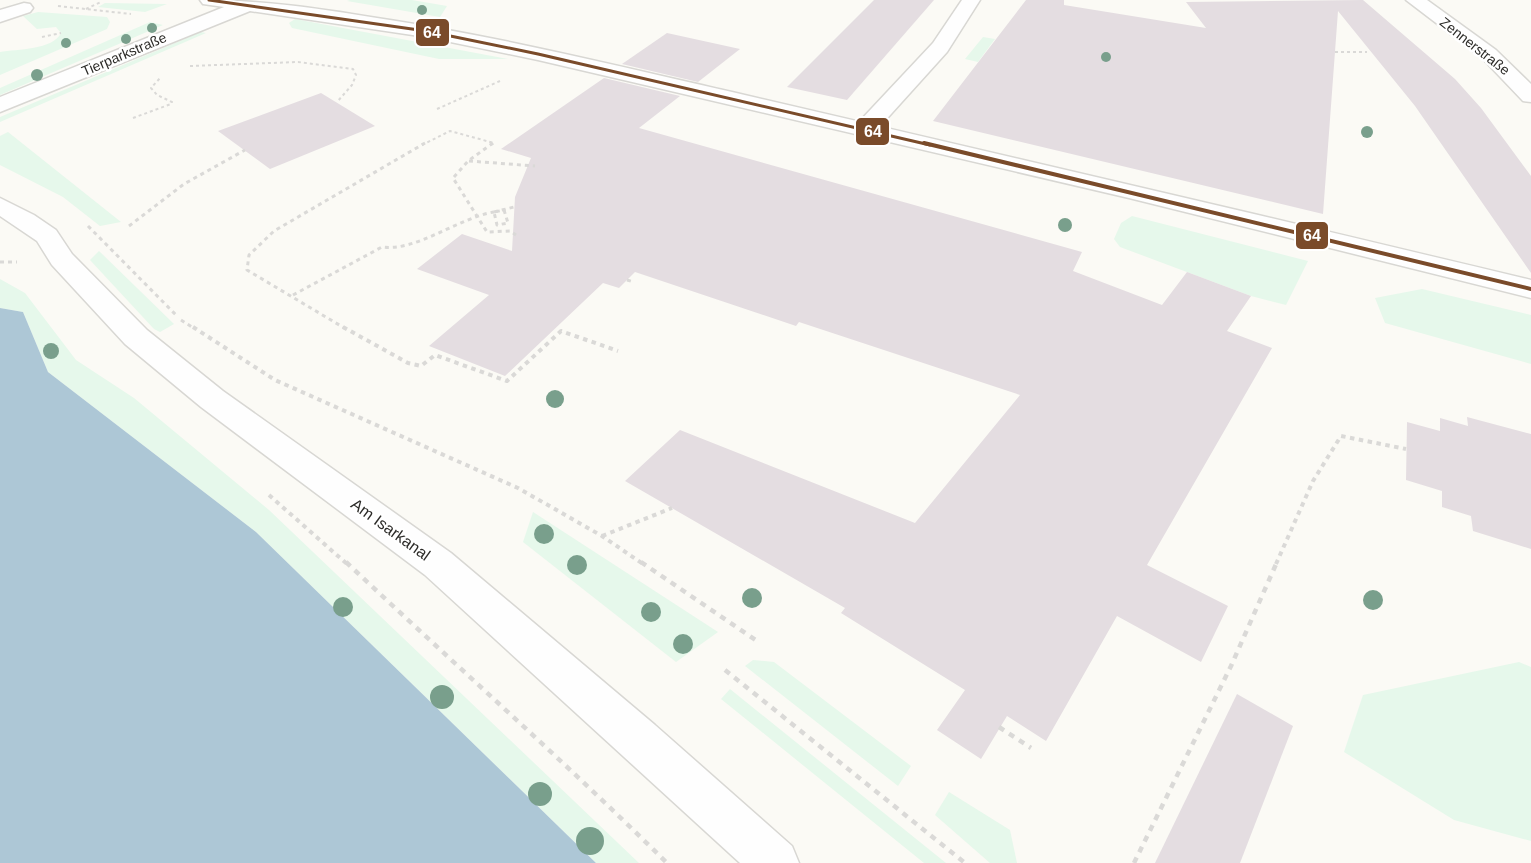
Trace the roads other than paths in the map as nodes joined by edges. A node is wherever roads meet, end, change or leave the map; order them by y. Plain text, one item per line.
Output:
1 (209, 0) edge
2 (970, 0) edge
3 (1415, 0) edge
4 (257, 3) edge
5 (1489, 54) junction
6 (1522, 57) dead end
7 (1531, 96) edge
8 (0, 105) edge
9 (865, 129) junction
10 (0, 206) edge
11 (1531, 289) edge
12 (776, 863) edge

1 - 4 street
2 - 9 street
3 - 5 street, Zennerstraße
4 - 8 street, Tierparkstraße
4 - 9 street
5 - 6 street
5 - 7 street, Zennerstraße
9 - 11 street
10 - 12 street, Am Isarkanal

